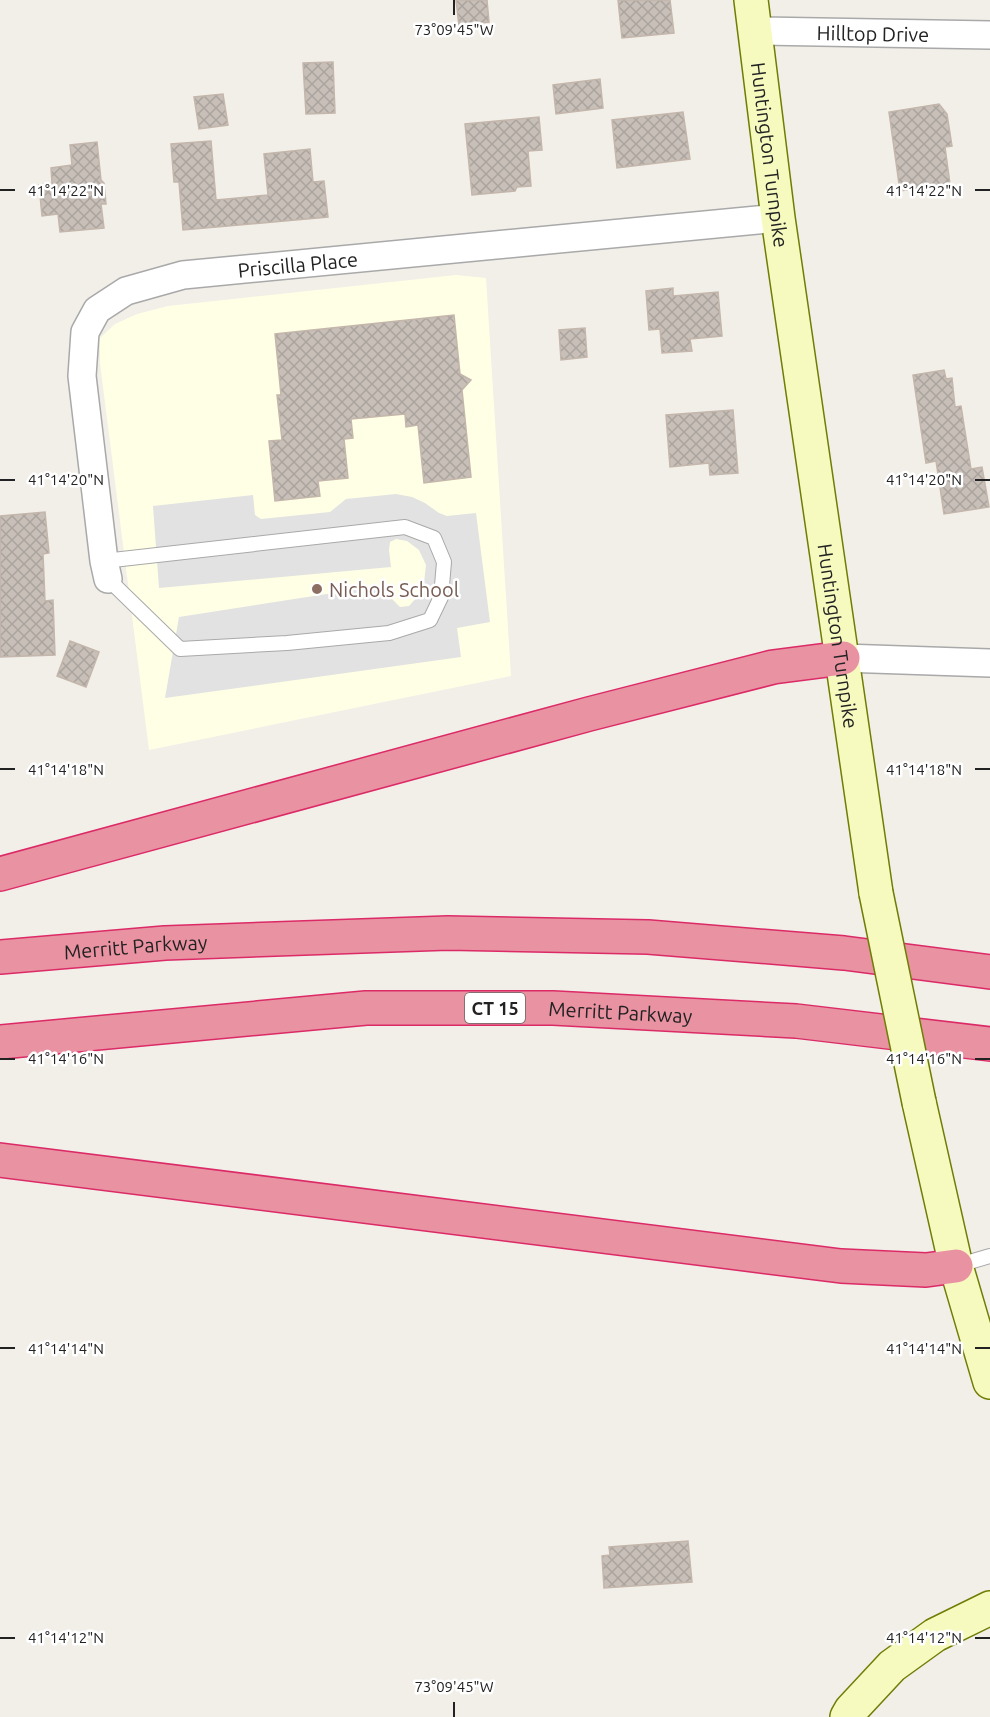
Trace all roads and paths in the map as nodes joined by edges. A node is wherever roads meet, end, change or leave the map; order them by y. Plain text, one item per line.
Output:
1 (754, 15) edge
2 (990, 35) edge
3 (778, 218) junction
4 (106, 570) junction
5 (843, 658) junction
6 (990, 663) edge
7 (0, 874) edge
8 (0, 957) edge
9 (990, 972) edge
10 (0, 1042) edge
11 (990, 1044) edge
12 (0, 1160) edge
13 (990, 1256) edge
14 (956, 1266) junction
15 (990, 1382) edge
16 (990, 1608) edge
17 (847, 1717) edge

1 - 2 street, Hilltop Drive
1 - 3 main road, Huntington Turnpike
3 - 4 street, Priscilla Place
3 - 5 main road, Huntington Turnpike
4 - 4 lane
5 - 6 street
5 - 7 highway
5 - 14 main road, Huntington Turnpike, bridge
8 - 9 highway, Merritt Parkway
10 - 11 highway, Merritt Parkway / CT 15
12 - 14 highway
13 - 14 lane
14 - 15 main road, Huntington Turnpike
16 - 17 main road

